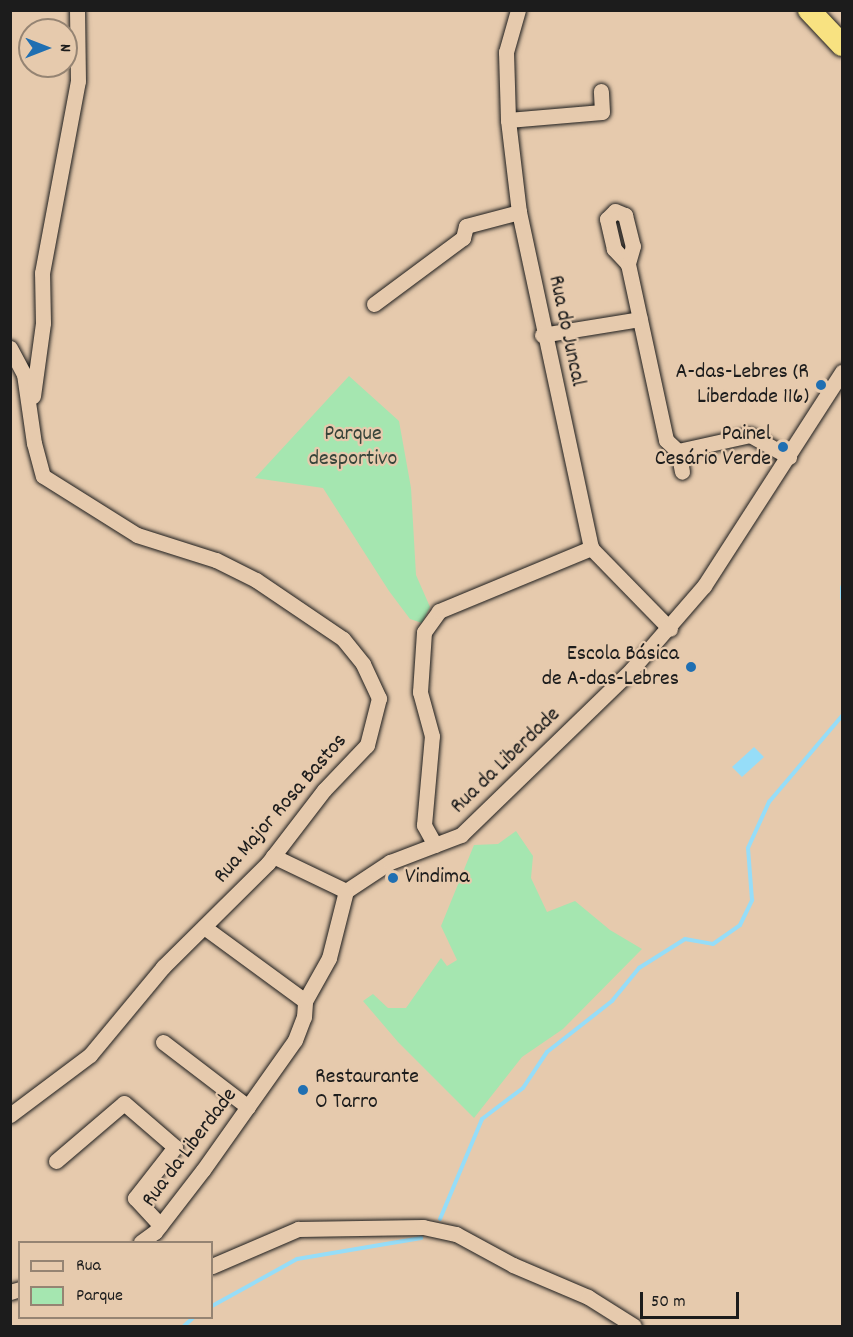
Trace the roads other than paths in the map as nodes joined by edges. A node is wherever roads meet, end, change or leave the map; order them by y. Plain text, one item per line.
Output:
1 (77, 10) edge
2 (518, 10) edge
3 (809, 10) edge
4 (843, 45) edge
5 (601, 92) dead end
6 (508, 120) junction
7 (519, 212) junction
8 (628, 264) dead end
9 (374, 304) dead end
10 (640, 319) junction
11 (542, 335) junction
12 (10, 348) edge
13 (843, 372) edge
14 (30, 410) junction
15 (678, 451) junction
16 (789, 458) junction
17 (682, 472) dead end
18 (591, 548) junction
19 (669, 629) junction
20 (435, 845) junction
21 (273, 856) junction
22 (346, 891) junction
23 (204, 927) junction
24 (305, 1001) junction
25 (163, 1042) dead end
26 (248, 1107) junction
27 (10, 1115) edge
28 (56, 1161) dead end
29 (160, 1225) junction
30 (142, 1241) edge
31 (213, 1266) edge
32 (634, 1326) edge

1 - 14 street
2 - 6 street, Rua do Juncal
3 - 4 highway
5 - 6 street
6 - 7 street, Rua do Juncal
7 - 9 street
7 - 11 street, Rua do Juncal
8 - 10 street
10 - 11 street
10 - 15 street
11 - 18 street, Rua do Juncal
12 - 14 street, Rua Major Rosa Bastos
13 - 16 street, Rua da Liberdade
14 - 21 street, Rua Major Rosa Bastos
15 - 16 street
15 - 17 street
16 - 19 street, Rua da Liberdade
18 - 19 street
18 - 20 street
19 - 20 street, Rua da Liberdade
20 - 22 street, Rua da Liberdade
21 - 22 street
21 - 23 street, Rua Major Rosa Bastos
22 - 24 street, Rua da Liberdade
23 - 24 street
23 - 27 street, Rua Major Rosa Bastos
24 - 26 street, Rua da Liberdade
25 - 26 street
26 - 29 street, Rua da Liberdade
28 - 29 street
29 - 30 street, Rua da Liberdade
31 - 32 street

